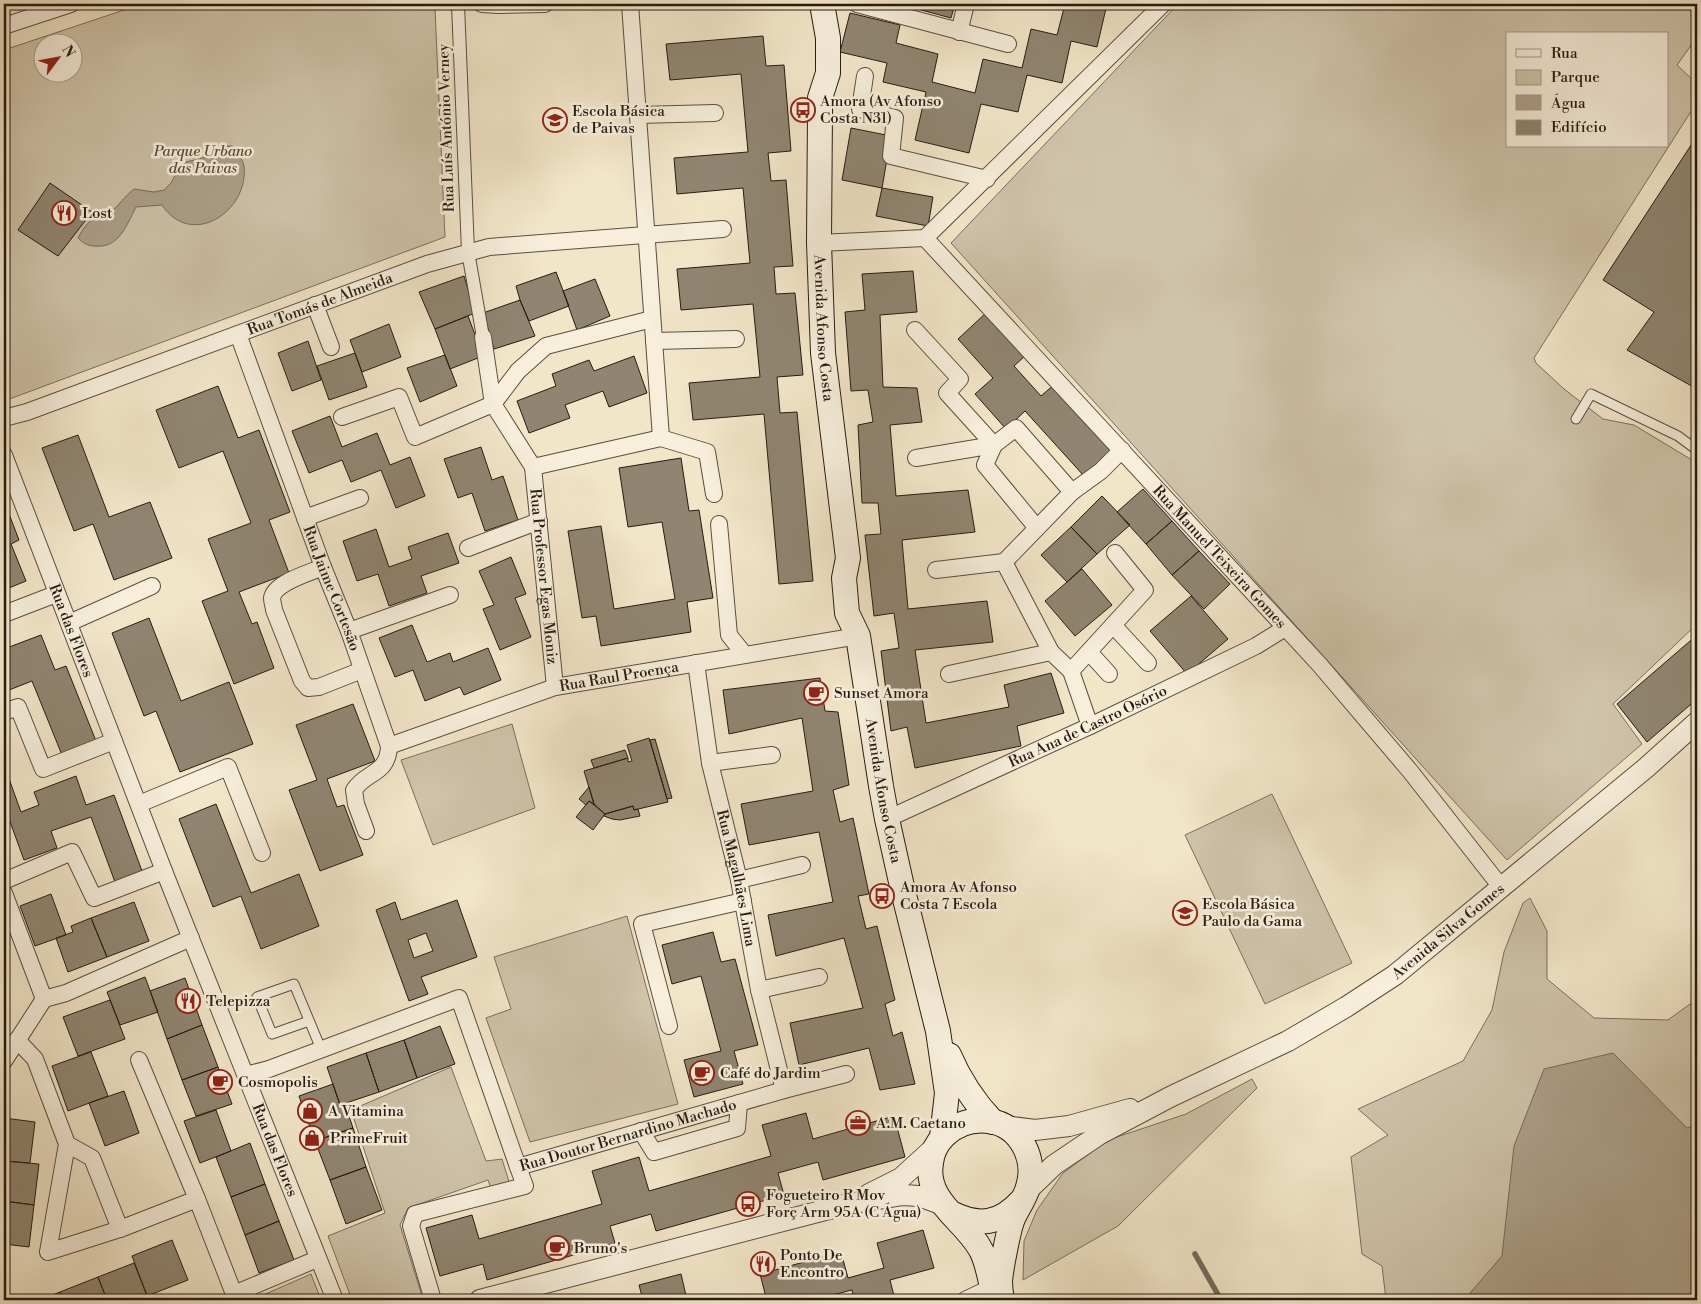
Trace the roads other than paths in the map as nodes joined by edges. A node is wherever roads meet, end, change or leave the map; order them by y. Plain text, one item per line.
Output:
1 (71, 4) edge
2 (458, 4) edge
3 (482, 4) edge
4 (545, 4) edge
5 (630, 4) edge
6 (821, 4) edge
7 (858, 4) edge
8 (966, 4) edge
9 (1163, 4) edge
10 (4, 26) edge
11 (959, 32) junction
12 (1008, 44) dead end
13 (865, 76) dead end
14 (715, 113) dead end
15 (638, 115) junction
16 (987, 179) junction
17 (723, 228) dead end
18 (646, 235) junction
19 (925, 238) junction
20 (819, 243) junction
21 (468, 252) junction
22 (315, 305) junction
23 (652, 319) junction
24 (915, 330) dead end
25 (238, 334) junction
26 (484, 337) joint
27 (736, 339) dead end
28 (654, 341) junction
29 (331, 347) dead end
30 (493, 404) junction
31 (342, 417) dead end
32 (4, 418) edge
33 (1576, 419) dead end
34 (661, 438) junction
35 (994, 445) junction
36 (1122, 450) junction
37 (1697, 450) edge
38 (4, 455) edge
39 (916, 458) dead end
40 (534, 467) junction
41 (1072, 492) junction
42 (714, 494) dead end
43 (360, 498) dead end
44 (305, 518) junction
45 (538, 521) junction
46 (719, 524) dead end
47 (1037, 528) junction
48 (468, 548) dead end
49 (1115, 553) dead end
50 (1004, 562) junction
51 (324, 567) junction
52 (936, 570) dead end
53 (152, 586) dead end
54 (56, 594) junction
55 (450, 595) dead end
56 (4, 614) edge
57 (69, 623) junction
58 (1113, 625) junction
59 (1285, 628) junction
60 (349, 631) junction
61 (858, 636) junction
62 (1051, 652) junction
63 (1088, 652) junction
64 (745, 655) junction
65 (696, 663) junction
66 (1148, 663) dead end
67 (362, 670) junction
68 (1071, 671) junction
69 (949, 674) dead end
70 (1109, 674) dead end
71 (554, 687) junction
72 (4, 712) edge
73 (1697, 722) edge
74 (1090, 726) junction
75 (114, 741) junction
76 (389, 746) junction
77 (772, 754) dead end
78 (710, 763) junction
79 (139, 804) junction
80 (888, 818) junction
81 (366, 831) dead end
82 (262, 853) dead end
83 (802, 865) dead end
84 (164, 871) junction
85 (739, 880) junction
86 (4, 881) edge
87 (1501, 887) junction
88 (4, 893) edge
89 (743, 901) junction
90 (191, 938) junction
91 (820, 977) dead end
92 (759, 990) junction
93 (44, 999) junction
94 (309, 1021) junction
95 (669, 1026) dead end
96 (938, 1031) junction
97 (17, 1040) junction
98 (321, 1049) junction
99 (139, 1060) dead end
100 (4, 1061) edge
101 (846, 1074) dead end
102 (246, 1075) junction
103 (784, 1090) junction
104 (1170, 1097) junction
105 (739, 1103) junction
106 (999, 1124) junction
107 (641, 1131) junction
108 (939, 1142) junction
109 (66, 1144) junction
110 (518, 1167) junction
111 (1025, 1195) junction
112 (197, 1199) junction
113 (848, 1204) junction
114 (947, 1209) junction
115 (120, 1230) junction
116 (317, 1259) junction
117 (996, 1296) edge
118 (503, 1297) edge
119 (335, 1300) edge
120 (433, 1300) edge
121 (480, 1300) edge
122 (966, 1300) edge

1 - 10 street
2 - 21 street, Rua Luís António Verney
3 - 4 street
5 - 15 street
6 - 20 main road, Avenida Afonso Costa
7 - 11 street
8 - 11 street
9 - 16 street
11 - 12 street
13 - 16 street
14 - 15 street
15 - 18 street
16 - 19 street
17 - 18 street
18 - 21 street, Rua Tomás de Almeida
18 - 23 street
19 - 20 street
19 - 36 street, Rua Manuel Teixeira Gomes
20 - 61 main road, Avenida Afonso Costa
21 - 22 street, Rua Tomás de Almeida
21 - 26 street, Rua Luís António Verney
22 - 25 street, Rua Tomás de Almeida
22 - 29 street
23 - 28 street
23 - 30 street
24 - 35 street
25 - 32 street, Rua Tomás de Almeida
25 - 44 street, Rua Jaime Cortesão
26 - 30 street
27 - 28 street
28 - 34 street
30 - 31 street
30 - 40 street, Rua Professor Egas Moniz
33 - 37 lane
34 - 40 street
34 - 42 street
35 - 39 street
35 - 41 street
35 - 47 street
36 - 41 street
36 - 59 street, Rua Manuel Teixeira Gomes
38 - 54 street, Rua das Flores
40 - 45 street, Rua Professor Egas Moniz
41 - 47 street
43 - 44 street
44 - 51 street, Rua Jaime Cortesão
45 - 48 street
45 - 71 street, Rua Professor Egas Moniz
46 - 64 street
47 - 50 street
49 - 58 street
50 - 52 street
50 - 62 street
51 - 60 street, Rua Jaime Cortesão
51 - 67 street
53 - 57 street
54 - 56 street
54 - 57 street, Rua das Flores
55 - 60 street
57 - 75 street, Rua das Flores
58 - 63 street
58 - 66 street
59 - 74 street, Rua Ana de Castro Osório
59 - 87 street, Rua Manuel Teixeira Gomes
60 - 67 street, Rua Jaime Cortesão
61 - 64 street, Rua Raul Proença
61 - 80 main road, Avenida Afonso Costa
62 - 68 street
62 - 69 street
63 - 68 street
63 - 70 street
64 - 65 street, Rua Raul Proença
65 - 71 street, Rua Raul Proença
65 - 78 street, Rua Magalhães Lima
67 - 76 street, Rua Jaime Cortesão
68 - 74 street
71 - 76 street, Rua Raul Proença
72 - 75 street
73 - 87 street, Avenida Silva Gomes
74 - 80 street, Rua Ana de Castro Osório
75 - 79 street, Rua das Flores
76 - 81 street
77 - 78 street
78 - 85 street, Rua Magalhães Lima
79 - 82 street
79 - 84 street, Rua das Flores
80 - 96 main road, Avenida Afonso Costa
83 - 85 street
84 - 86 street
84 - 90 street, Rua das Flores
85 - 89 street, Rua Magalhães Lima
87 - 104 street, Avenida Silva Gomes
88 - 93 street
89 - 92 street, Rua Magalhães Lima
89 - 95 street
90 - 93 street
90 - 102 street, Rua das Flores
91 - 92 street
92 - 103 street, Rua Magalhães Lima
93 - 97 street
94 - 94 lane
94 - 98 lane
96 - 106 main road
96 - 108 main road
97 - 100 street
97 - 109 street
98 - 102 street, Rua Doutor Bernardino Machado
98 - 110 street, Rua Doutor Bernardino Machado
99 - 112 street
101 - 103 street, Rua Doutor Bernardino Machado
102 - 116 street, Rua das Flores
103 - 105 street, Rua Doutor Bernardino Machado
104 - 106 street
104 - 111 street
105 - 107 street, Rua Doutor Bernardino Machado
105 - 107 street
106 - 108 main road
106 - 111 main road
107 - 110 street, Rua Doutor Bernardino Machado
108 - 113 street
108 - 114 main road
109 - 115 street
109 - 115 street
110 - 120 street
111 - 114 main road
111 - 117 main road
112 - 115 street
112 - 116 street
113 - 114 street
113 - 118 street
114 - 117 main road
116 - 119 street, Rua das Flores
117 - 122 street
118 - 121 street

